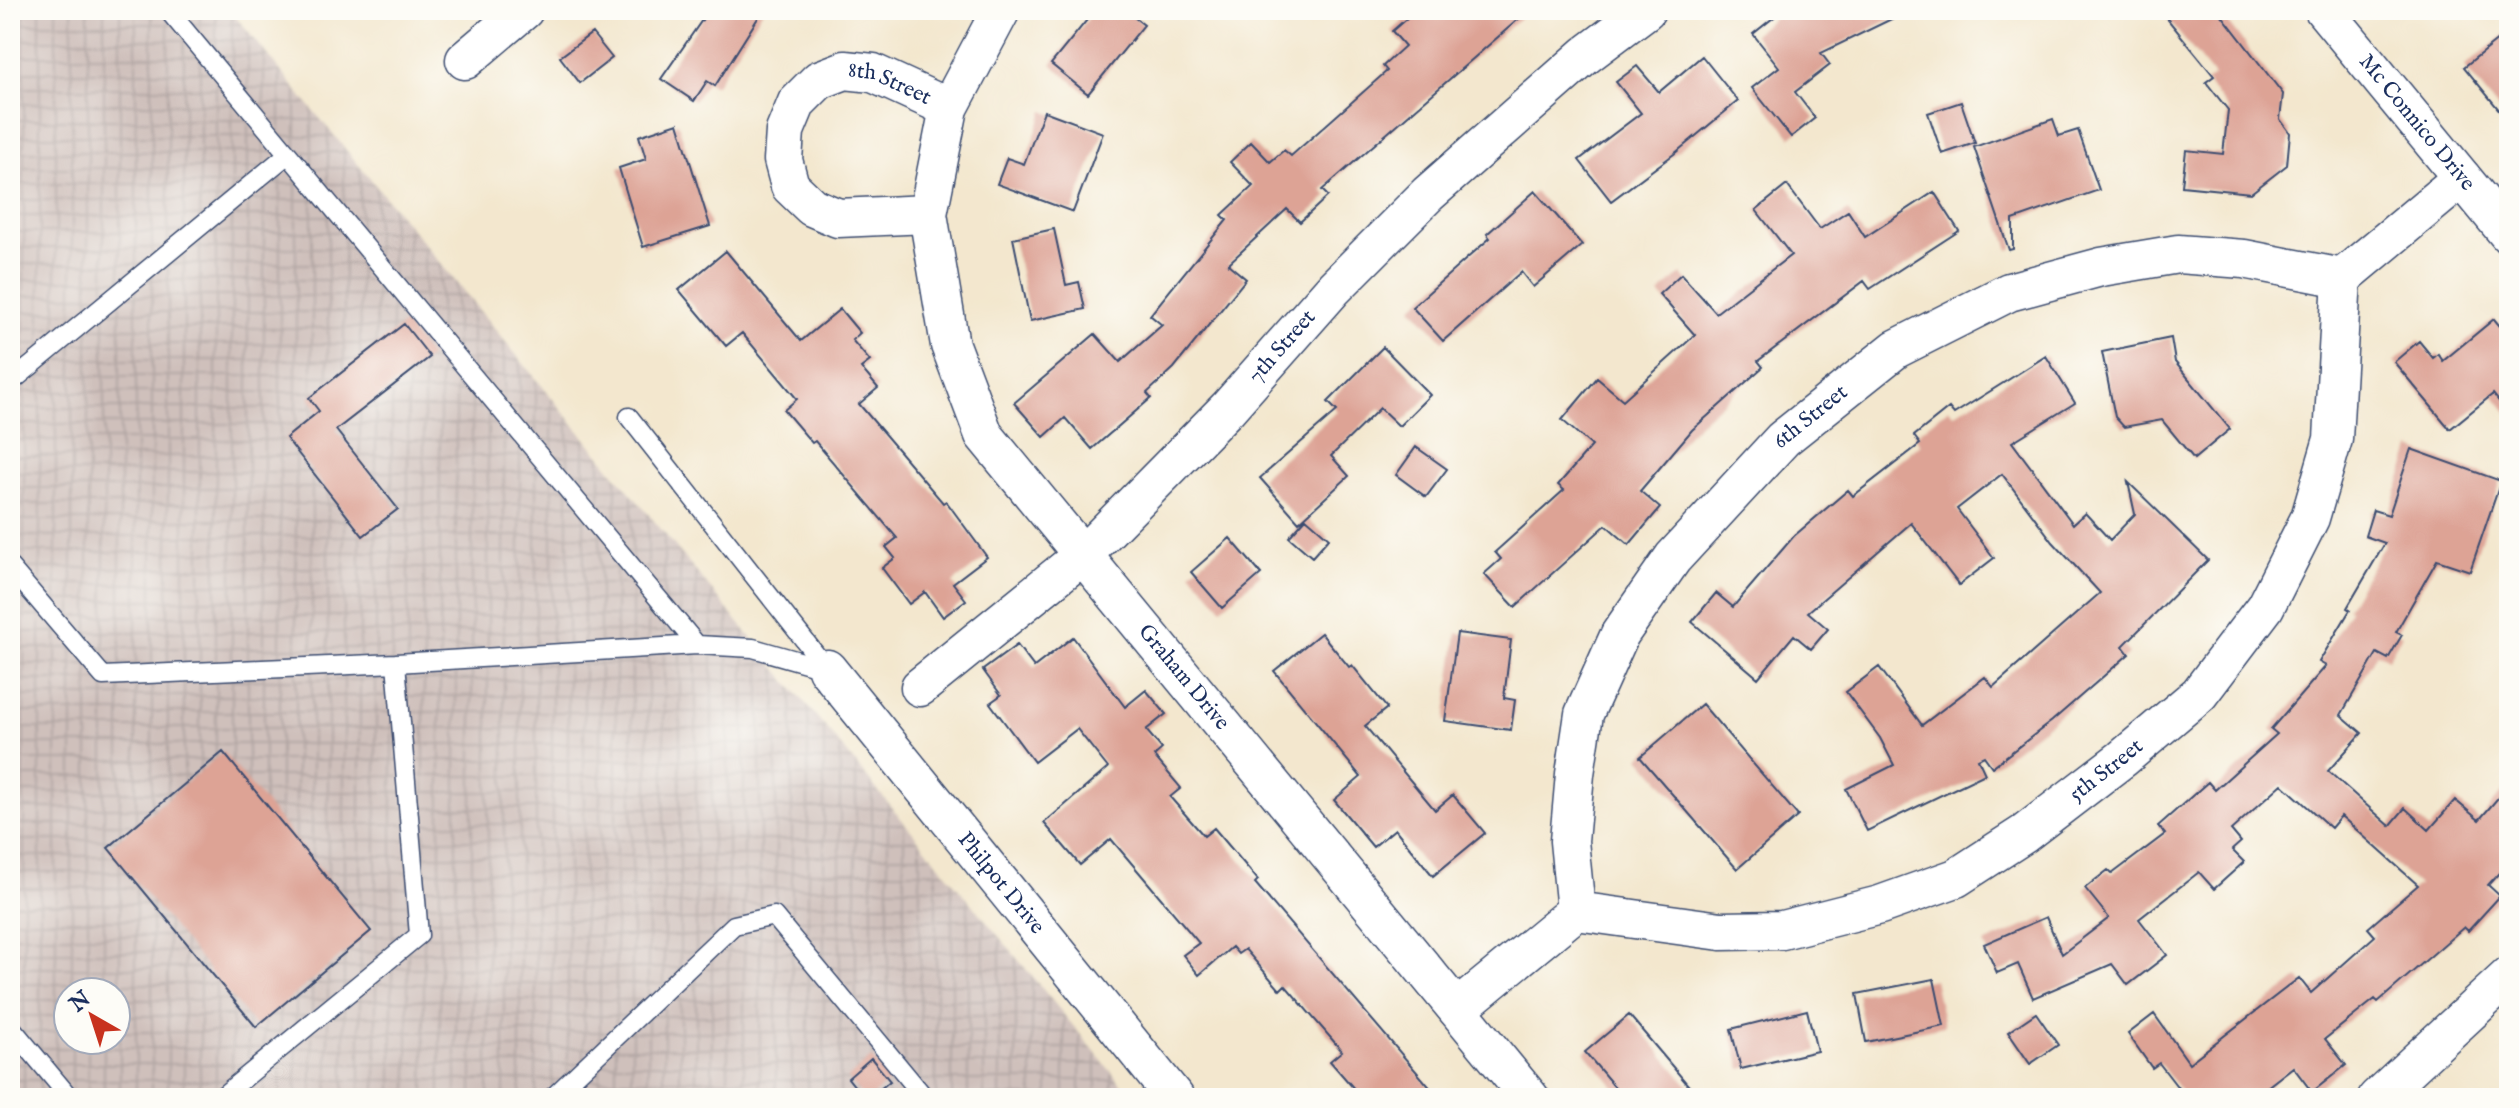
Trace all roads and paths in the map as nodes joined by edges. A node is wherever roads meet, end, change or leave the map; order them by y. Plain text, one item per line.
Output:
1 (168, 10) edge
2 (524, 10) edge
3 (1001, 10) edge
4 (1646, 10) edge
5 (2324, 10) edge
6 (465, 60) dead end
7 (949, 108) junction
8 (288, 154) junction
9 (2462, 178) junction
10 (928, 214) junction
11 (2509, 235) edge
12 (2342, 278) junction
13 (10, 383) edge
14 (629, 417) dead end
15 (1083, 555) junction
16 (10, 567) edge
17 (697, 645) junction
18 (396, 663) junction
19 (827, 669) junction
20 (920, 687) dead end
21 (1576, 911) junction
22 (2509, 976) edge
23 (1457, 1009) junction
24 (10, 1026) edge
25 (70, 1098) edge
26 (220, 1098) edge
27 (552, 1098) edge
28 (925, 1098) edge
29 (1175, 1098) edge
30 (1530, 1098) edge
31 (2377, 1098) edge

1 - 8 lane
2 - 6 street
3 - 7 street, 8th Street
4 - 15 street, 7th Street
5 - 9 street, Mc Connico Drive
7 - 10 street, 8th Street
7 - 10 street, 8th Street
8 - 13 lane
8 - 17 lane
9 - 11 street, Mc Connico Drive
9 - 12 street
10 - 15 street, Graham Drive
12 - 21 street, 5th Street
12 - 21 street, 6th Street
14 - 19 lane
15 - 20 street, 7th Street
15 - 23 street, Graham Drive
16 - 18 lane
17 - 18 lane
17 - 19 lane
18 - 26 lane
19 - 29 street, Philpot Drive
21 - 23 street
22 - 31 street
23 - 30 street, Graham Drive
24 - 25 lane
27 - 28 lane

